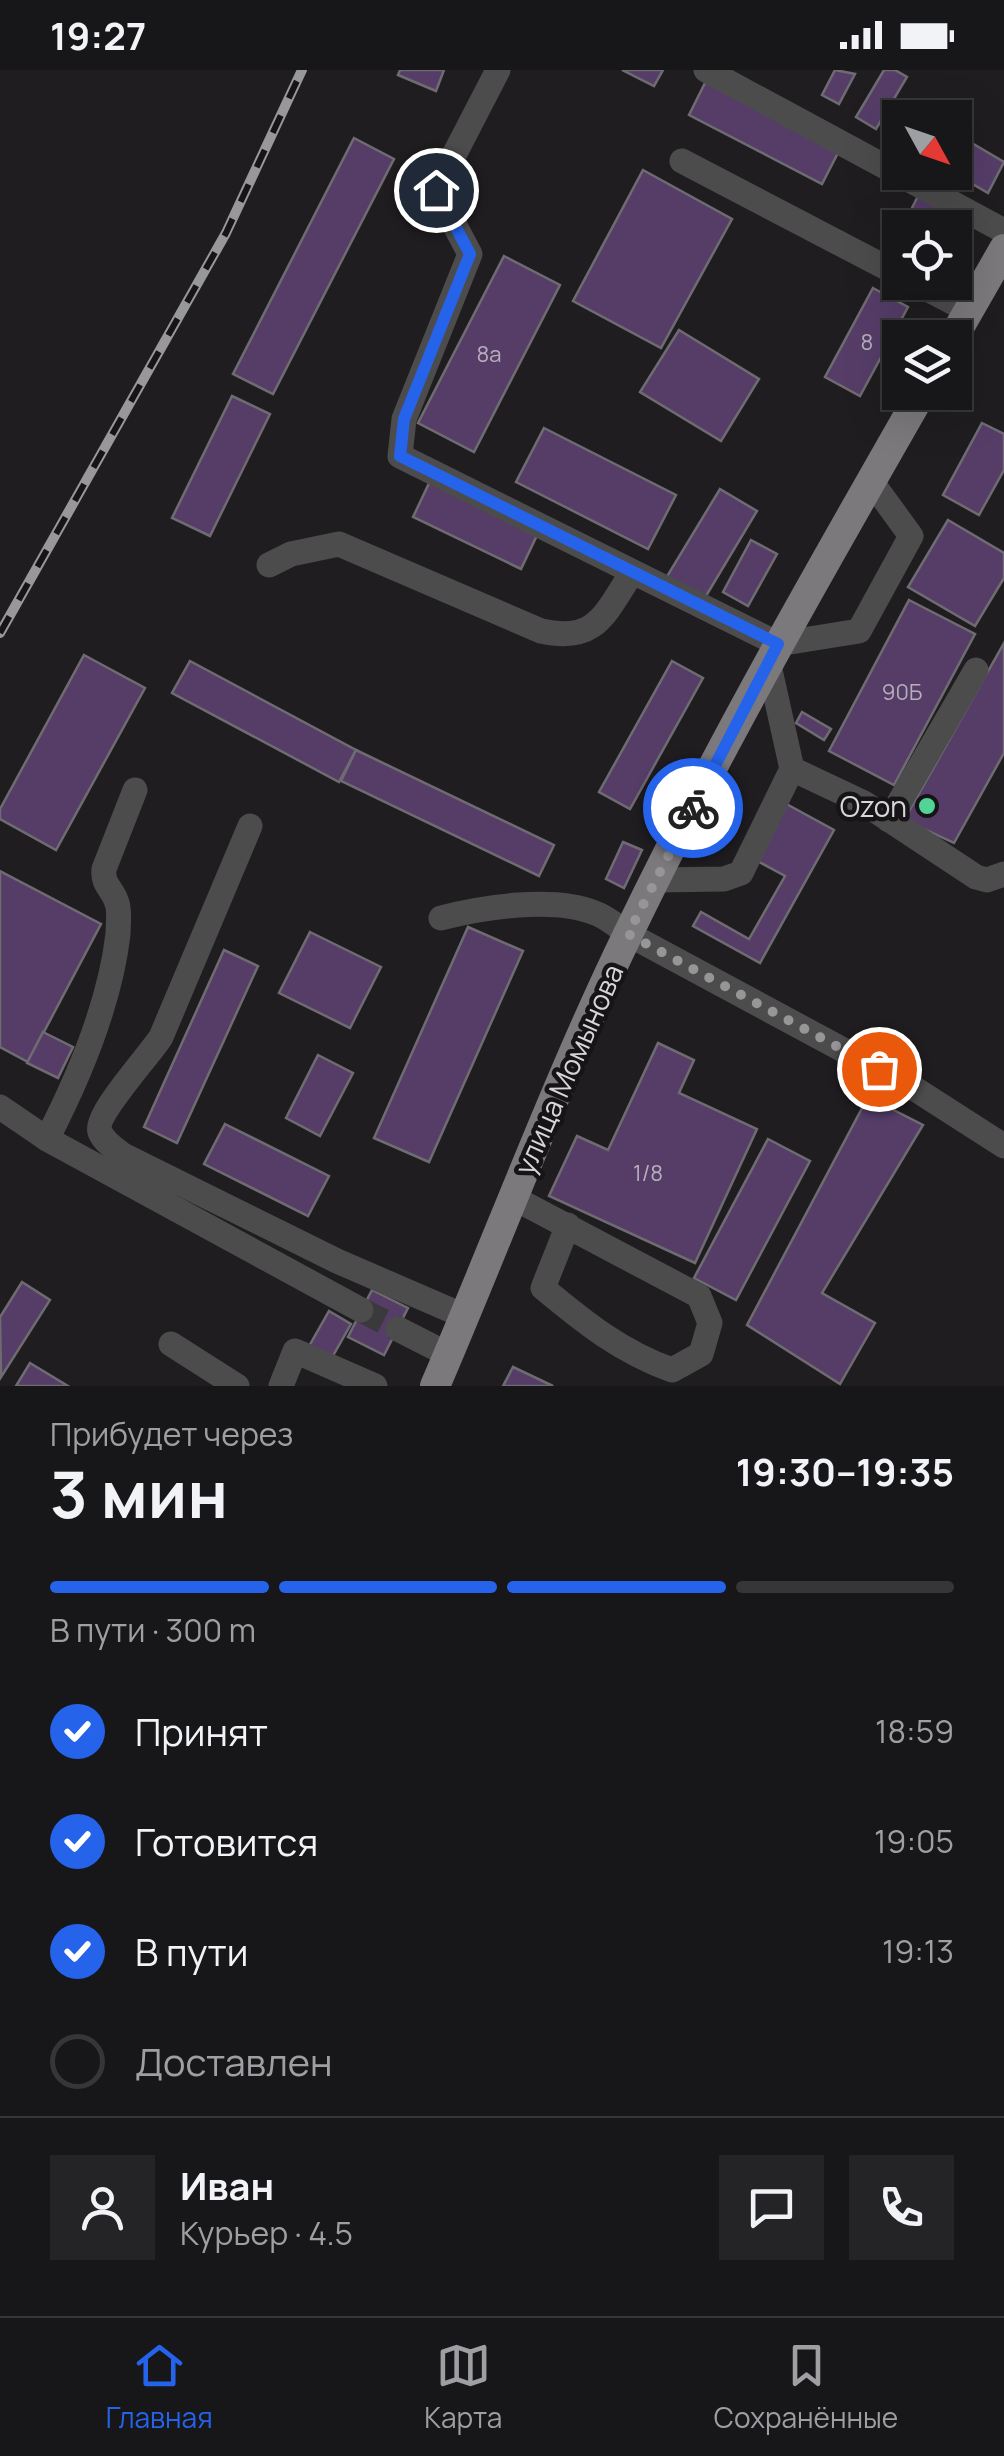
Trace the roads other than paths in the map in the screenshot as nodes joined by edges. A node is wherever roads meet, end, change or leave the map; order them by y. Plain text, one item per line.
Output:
1 (498, 70) edge
2 (706, 70) edge
3 (682, 160) dead end
4 (1004, 231) edge
5 (1001, 263) edge
6 (882, 266) edge
7 (934, 300) edge
8 (957, 320) edge
9 (964, 320) edge
10 (912, 410) edge
11 (871, 480) junction
12 (269, 565) dead end
13 (631, 574) junction
14 (773, 653) junction
15 (976, 670) dead end
16 (792, 769) junction
17 (136, 790) dead end
18 (890, 820) junction
19 (250, 826) dead end
20 (1004, 874) edge
21 (656, 880) junction
22 (440, 918) dead end
23 (628, 934) junction
24 (0, 1107) edge
25 (47, 1139) junction
26 (1004, 1146) edge
27 (512, 1197) junction
28 (568, 1225) junction
29 (361, 1310) tunnel mouth
30 (464, 1316) junction
31 (398, 1329) tunnel mouth
32 (170, 1344) dead end
33 (448, 1354) junction
34 (237, 1386) edge
35 (281, 1386) edge
36 (374, 1386) edge
37 (435, 1386) edge

1 - 13 street
2 - 4 street
3 - 6 street
5 - 9 main road
7 - 8 street
10 - 11 main road, улица Момынова
11 - 14 main road, улица Момынова
11 - 14 street
12 - 13 street
13 - 14 street
14 - 16 street
14 - 21 main road, улица Момынова
15 - 18 street
16 - 18 street
16 - 21 street
17 - 25 street
18 - 20 street
19 - 30 street
21 - 23 main road, улица Момынова
22 - 23 street
23 - 26 street
23 - 27 main road, улица Момынова
24 - 25 street
25 - 29 street
27 - 28 street
27 - 30 main road, улица Момынова
28 - 28 street
30 - 33 main road, улица Момынова
31 - 33 street
32 - 34 street
33 - 37 main road, улица Момынова
35 - 36 street

